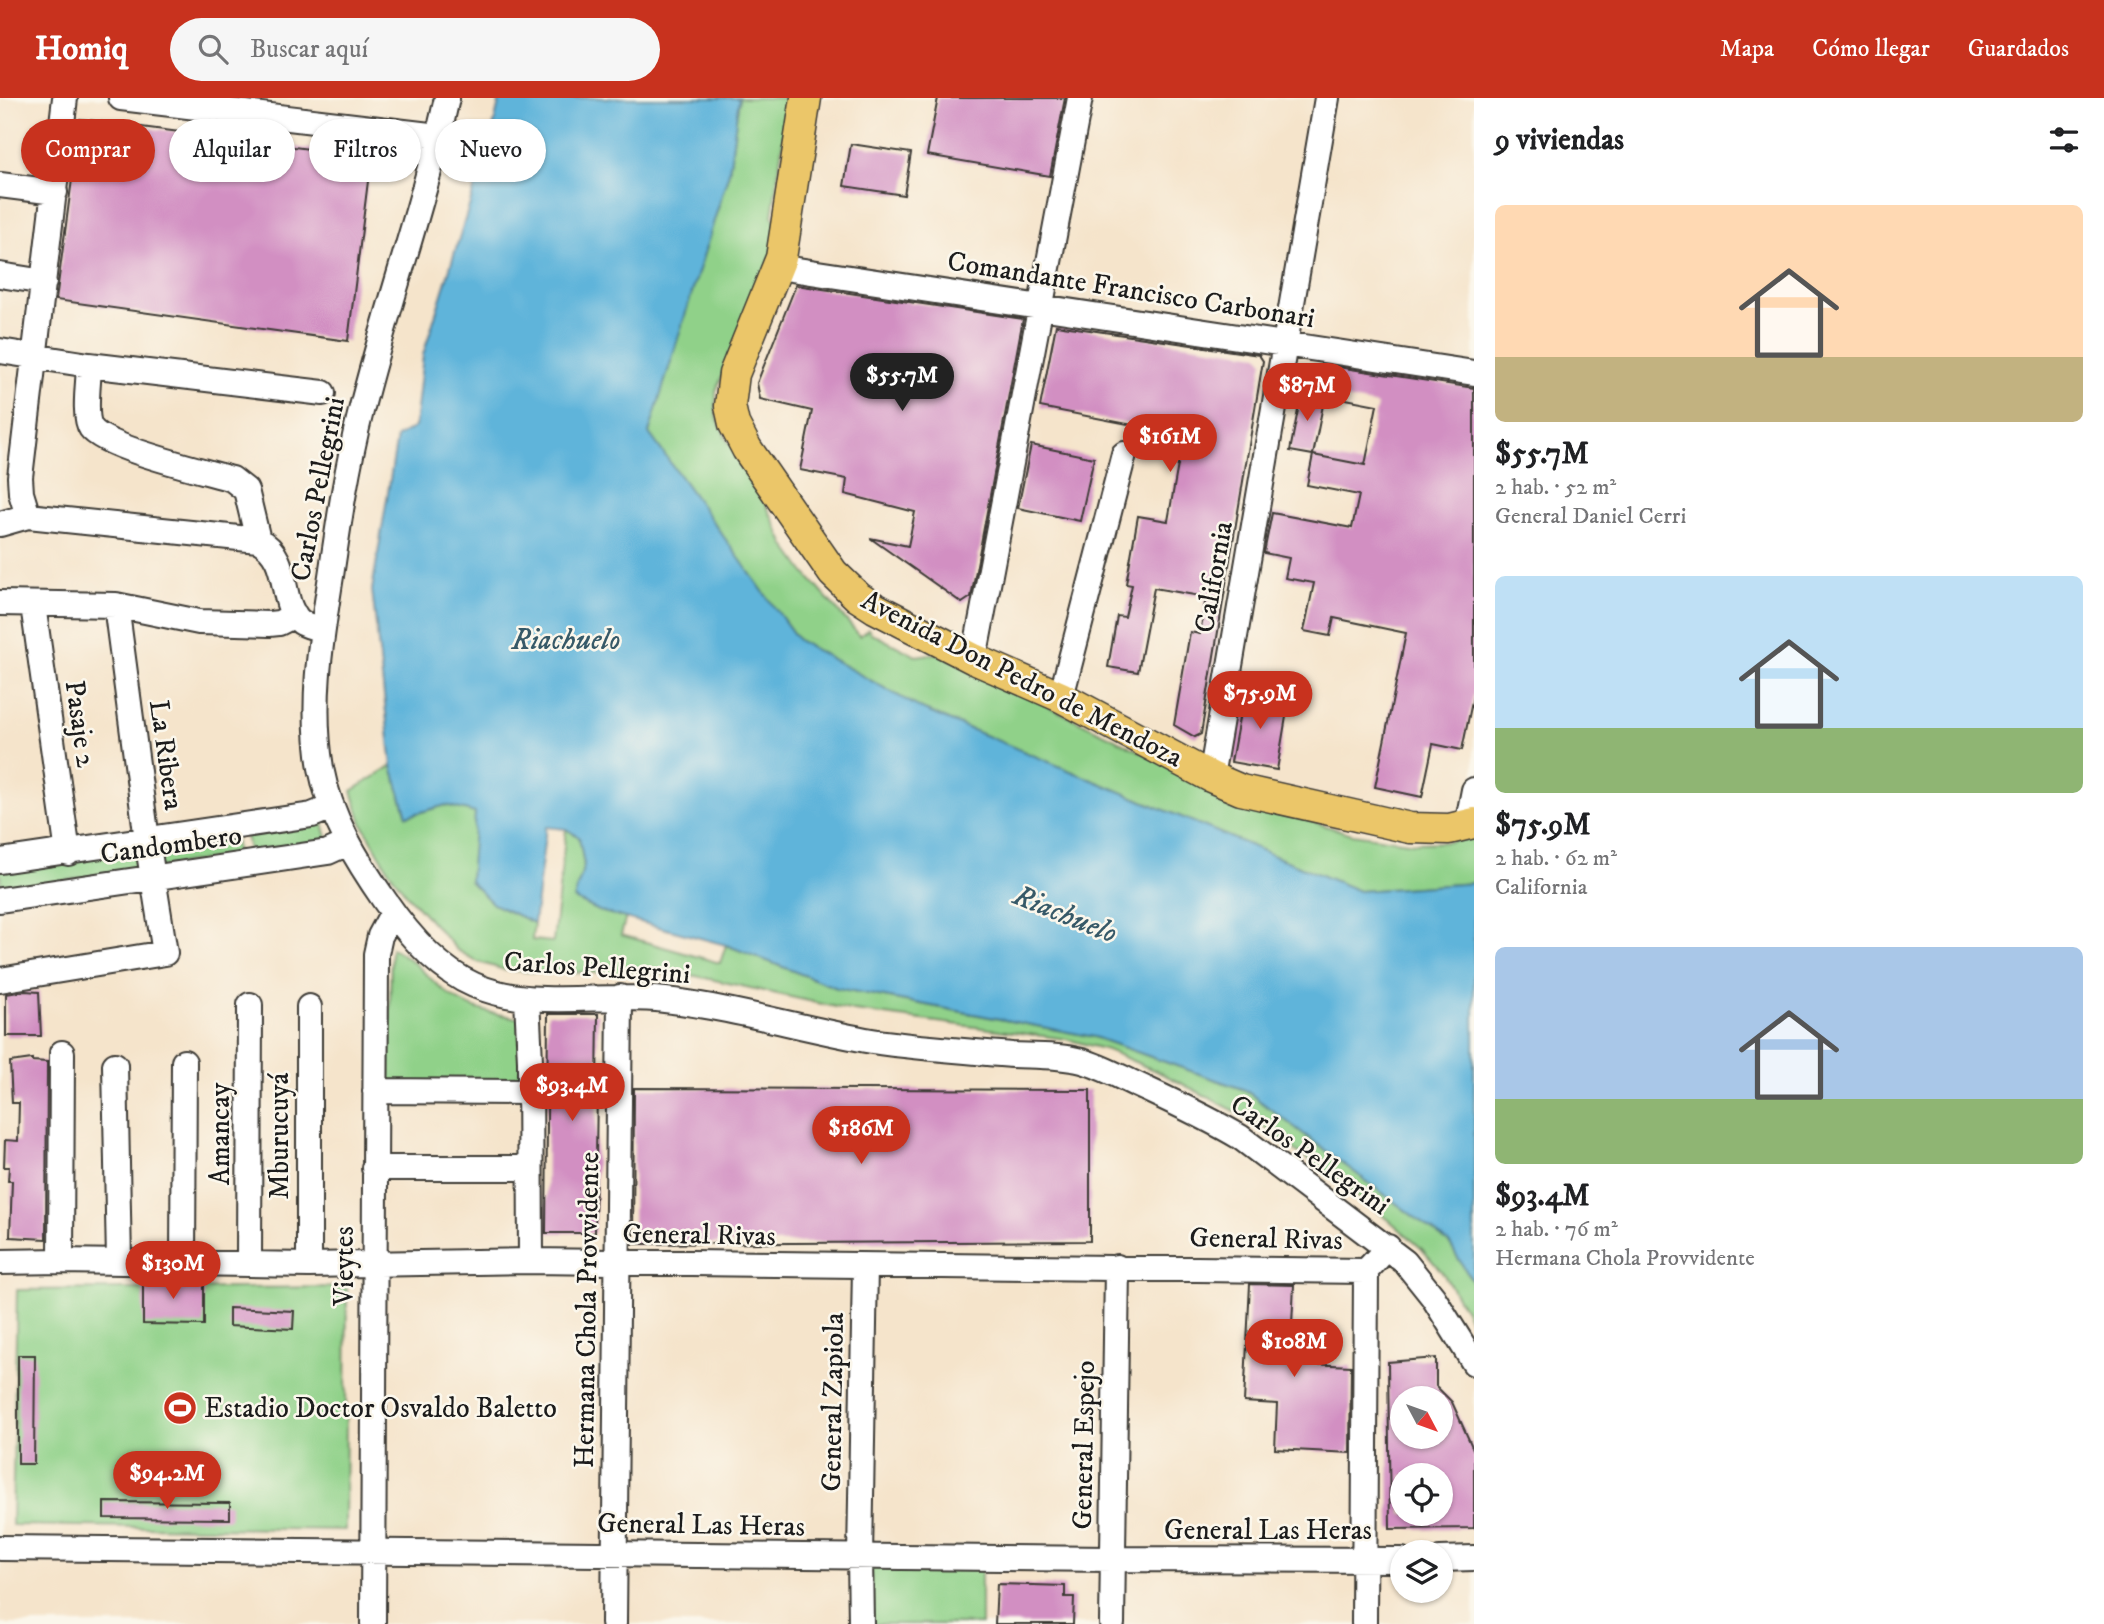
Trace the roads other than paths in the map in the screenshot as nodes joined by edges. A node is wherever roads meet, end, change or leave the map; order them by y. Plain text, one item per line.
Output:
1 (65, 98) edge
2 (121, 98) edge
3 (447, 98) edge
4 (806, 98) edge
5 (1080, 98) edge
6 (1327, 98) edge
7 (443, 119) edge
8 (435, 136) edge
9 (435, 150) edge
10 (0, 185) edge
11 (55, 192) junction
12 (778, 267) junction
13 (0, 275) edge
14 (44, 282) junction
15 (1042, 306) junction
16 (1284, 343) junction
17 (0, 351) edge
18 (35, 355) junction
19 (89, 365) junction
20 (1474, 373) edge
21 (323, 393) dead end
22 (1124, 454) dead end
23 (28, 516) junction
24 (0, 524) edge
25 (258, 540) junction
26 (0, 603) edge
27 (33, 604) junction
28 (116, 605) junction
29 (295, 615) junction
30 (322, 629) junction
31 (974, 659) junction
32 (1061, 697) junction
33 (1211, 777) junction
34 (1474, 790) edge
35 (332, 807) junction
36 (1471, 825) edge
37 (240, 826) junction
38 (147, 840) junction
39 (348, 843) junction
40 (68, 853) junction
41 (0, 861) edge
42 (246, 865) junction
43 (154, 877) junction
44 (0, 900) edge
45 (393, 912) junction
46 (0, 980) edge
47 (620, 997) junction
48 (527, 999) junction
49 (250, 1004) dead end
50 (309, 1007) dead end
51 (62, 1053) dead end
52 (184, 1062) dead end
53 (115, 1065) dead end
54 (375, 1091) junction
55 (529, 1092) junction
56 (374, 1168) junction
57 (530, 1168) junction
58 (1388, 1247) junction
59 (61, 1261) junction
60 (119, 1261) junction
61 (531, 1261) junction
62 (0, 1262) edge
63 (183, 1262) junction
64 (374, 1262) junction
65 (249, 1264) junction
66 (616, 1264) junction
67 (309, 1265) junction
68 (865, 1266) junction
69 (1117, 1266) junction
70 (1366, 1271) junction
71 (1474, 1363) edge
72 (0, 1548) edge
73 (373, 1550) junction
74 (614, 1554) junction
75 (860, 1556) junction
76 (1112, 1559) junction
77 (1390, 1559) edge
78 (1453, 1559) edge
79 (1474, 1559) edge
80 (1364, 1560) junction
81 (373, 1624) edge
82 (614, 1624) edge
83 (860, 1624) edge
84 (1112, 1624) edge
85 (1364, 1624) edge

1 - 11 street
2 - 8 street
3 - 7 street, Carlos Pellegrini
4 - 12 main road, Avenida Don Pedro de Mendoza
5 - 15 street
6 - 16 street, California
9 - 30 street, Carlos Pellegrini
10 - 11 street
11 - 14 street
12 - 15 street, Comandante Francisco Carbonari
12 - 31 main road, Avenida Don Pedro de Mendoza
13 - 14 street
14 - 18 street
15 - 16 street, Comandante Francisco Carbonari
15 - 31 street
16 - 20 street, Comandante Francisco Carbonari
16 - 33 street, California
17 - 18 street
18 - 19 street
18 - 23 street
19 - 21 street
19 - 25 street
22 - 32 street
23 - 24 street
23 - 25 street
25 - 29 street
26 - 27 street
27 - 28 street
27 - 40 street, Pasaje 2
28 - 29 street
28 - 38 street, La Ribera
29 - 30 street
30 - 35 street, Carlos Pellegrini
31 - 32 main road, Avenida Don Pedro de Mendoza
32 - 33 main road, Avenida Don Pedro de Mendoza
33 - 36 main road, Avenida Don Pedro de Mendoza
34 - 36 street
35 - 37 street, Candombero
35 - 39 street, Carlos Pellegrini
37 - 38 street, Candombero
37 - 42 street
38 - 40 street, Candombero
38 - 43 street, La Ribera
39 - 42 street, Candombero
39 - 45 street, Carlos Pellegrini
40 - 41 street, Candombero
42 - 43 street, Candombero
43 - 44 street, Candombero
43 - 46 street, La Ribera
45 - 48 street, Carlos Pellegrini
45 - 54 street, Vieytes
47 - 48 street, Carlos Pellegrini
47 - 58 street, Carlos Pellegrini
47 - 66 street, Hermana Chola Provvidente
48 - 55 street
49 - 65 street, Amancay
50 - 67 street, Mburucuyá
51 - 59 street
52 - 63 street
53 - 60 street
54 - 55 street
54 - 56 street, Vieytes
55 - 57 street
56 - 57 street
56 - 64 street, Vieytes
57 - 61 street
58 - 70 street, General Rivas
58 - 71 street, Carlos Pellegrini
59 - 60 street, General Rivas
59 - 62 street, General Rivas
60 - 63 street, General Rivas
61 - 64 street, General Rivas
61 - 66 street, General Rivas
63 - 65 street, General Rivas
64 - 67 street, General Rivas
64 - 73 street, Vieytes
65 - 67 street, General Rivas
66 - 68 street, General Rivas
66 - 74 street, Hermana Chola Provvidente
68 - 69 street, General Rivas
68 - 75 street, General Zapiola
69 - 70 street, General Rivas
69 - 76 street, General Espejo
70 - 80 street
72 - 73 street, General Las Heras
73 - 74 street, General Las Heras
73 - 81 street, Vieytes
74 - 75 street, General Las Heras
74 - 82 street, Hermana Chola Provvidente
75 - 76 street, General Las Heras
75 - 83 street, General Zapiola
76 - 80 street, General Las Heras
76 - 84 street, General Espejo
77 - 80 street, General Las Heras
78 - 79 street
80 - 85 street

